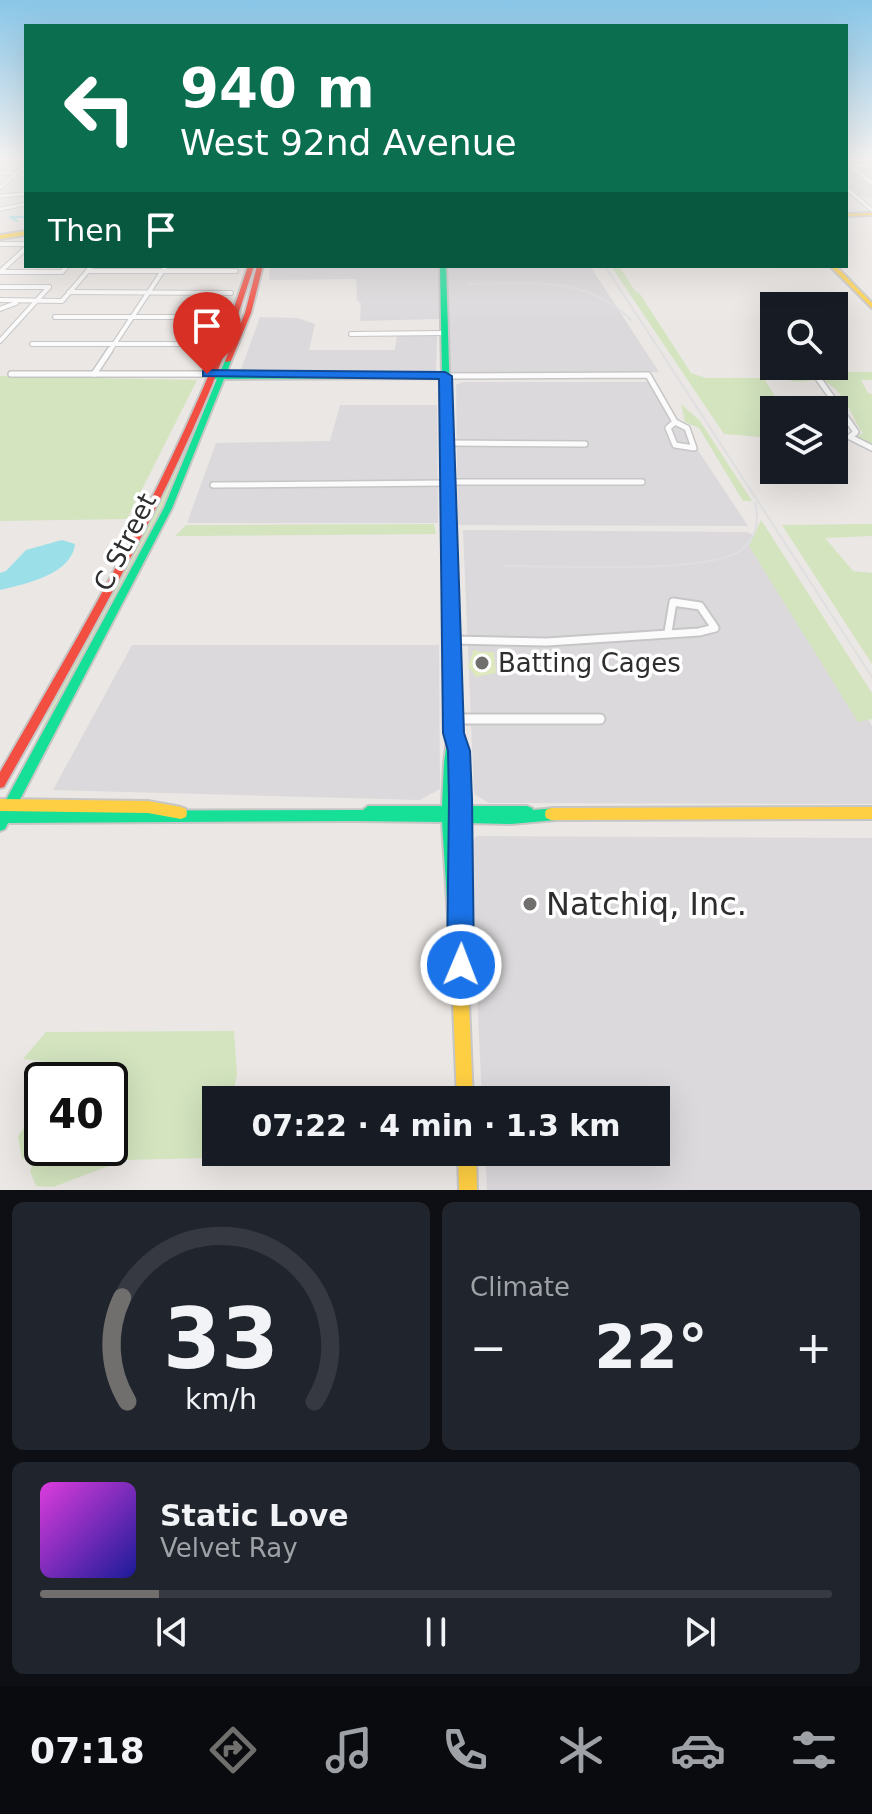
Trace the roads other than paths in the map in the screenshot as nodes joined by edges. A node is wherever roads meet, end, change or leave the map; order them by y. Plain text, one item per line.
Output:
1 (24, 232) edge
2 (0, 236) edge
3 (0, 244) edge
4 (24, 246) edge
5 (24, 248) edge
6 (16, 257) junction
7 (24, 257) edge
8 (65, 268) edge
9 (90, 268) edge
10 (250, 268) edge
11 (259, 268) edge
12 (443, 268) edge
13 (835, 268) edge
14 (841, 268) edge
15 (164, 269) edge
16 (87, 271) junction
17 (236, 271) dead end
18 (0, 272) edge
19 (0, 287) edge
20 (69, 292) junction
21 (148, 293) junction
22 (231, 293) dead end
23 (872, 299) edge
24 (0, 300) edge
25 (21, 300) junction
26 (37, 301) junction
27 (872, 306) edge
28 (0, 309) edge
29 (55, 317) dead end
30 (131, 317) junction
31 (222, 317) dead end
32 (444, 333) junction
33 (351, 334) dead end
34 (0, 341) edge
35 (32, 344) dead end
36 (113, 344) junction
37 (209, 344) dead end
38 (11, 374) dead end
39 (94, 374) junction
40 (217, 376) junction
41 (445, 376) junction
42 (819, 380) edge
43 (675, 422) junction
44 (447, 443) junction
45 (585, 444) dead end
46 (872, 448) edge
47 (642, 482) dead end
48 (448, 483) junction
49 (213, 485) dead end
50 (668, 632) junction
51 (452, 640) junction
52 (453, 719) junction
53 (600, 719) dead end
54 (0, 783) edge
55 (5, 805) edge
56 (148, 807) junction
57 (872, 813) edge
58 (455, 814) junction
59 (187, 815) junction
60 (105, 817) junction
61 (1, 820) edge
62 (464, 1086) edge
63 (467, 1166) edge
64 (468, 1190) edge

1 - 2 main road
3 - 4 street
5 - 6 street
6 - 7 street
6 - 18 street
8 - 18 street
9 - 16 street
10 - 40 main road, C Street
11 - 40 main road, C Street
12 - 32 main road
13 - 27 main road
14 - 23 main road
15 - 16 street
15 - 17 street
15 - 21 street
16 - 20 street
19 - 26 street
20 - 21 street
20 - 26 street
21 - 22 street
21 - 30 street
24 - 25 street
25 - 26 street
25 - 28 street
26 - 34 street
29 - 30 street
30 - 31 street
30 - 36 street
32 - 33 street
32 - 41 main road
35 - 36 street
36 - 37 street
36 - 39 street
38 - 39 street
39 - 40 street
40 - 41 main road
40 - 54 main road, C Street
40 - 55 main road, C Street
41 - 43 street
41 - 44 main road
42 - 46 street
43 - 43 street
44 - 45 street
44 - 48 main road
47 - 48 street
48 - 49 street
48 - 51 main road
50 - 50 street
50 - 51 street
51 - 52 main road
52 - 53 street
52 - 58 main road
55 - 56 main road
55 - 61 main road, C Street
56 - 59 main road
56 - 60 main road
57 - 58 main road
58 - 59 main road
58 - 62 main road
59 - 60 main road
60 - 61 main road
63 - 64 main road

